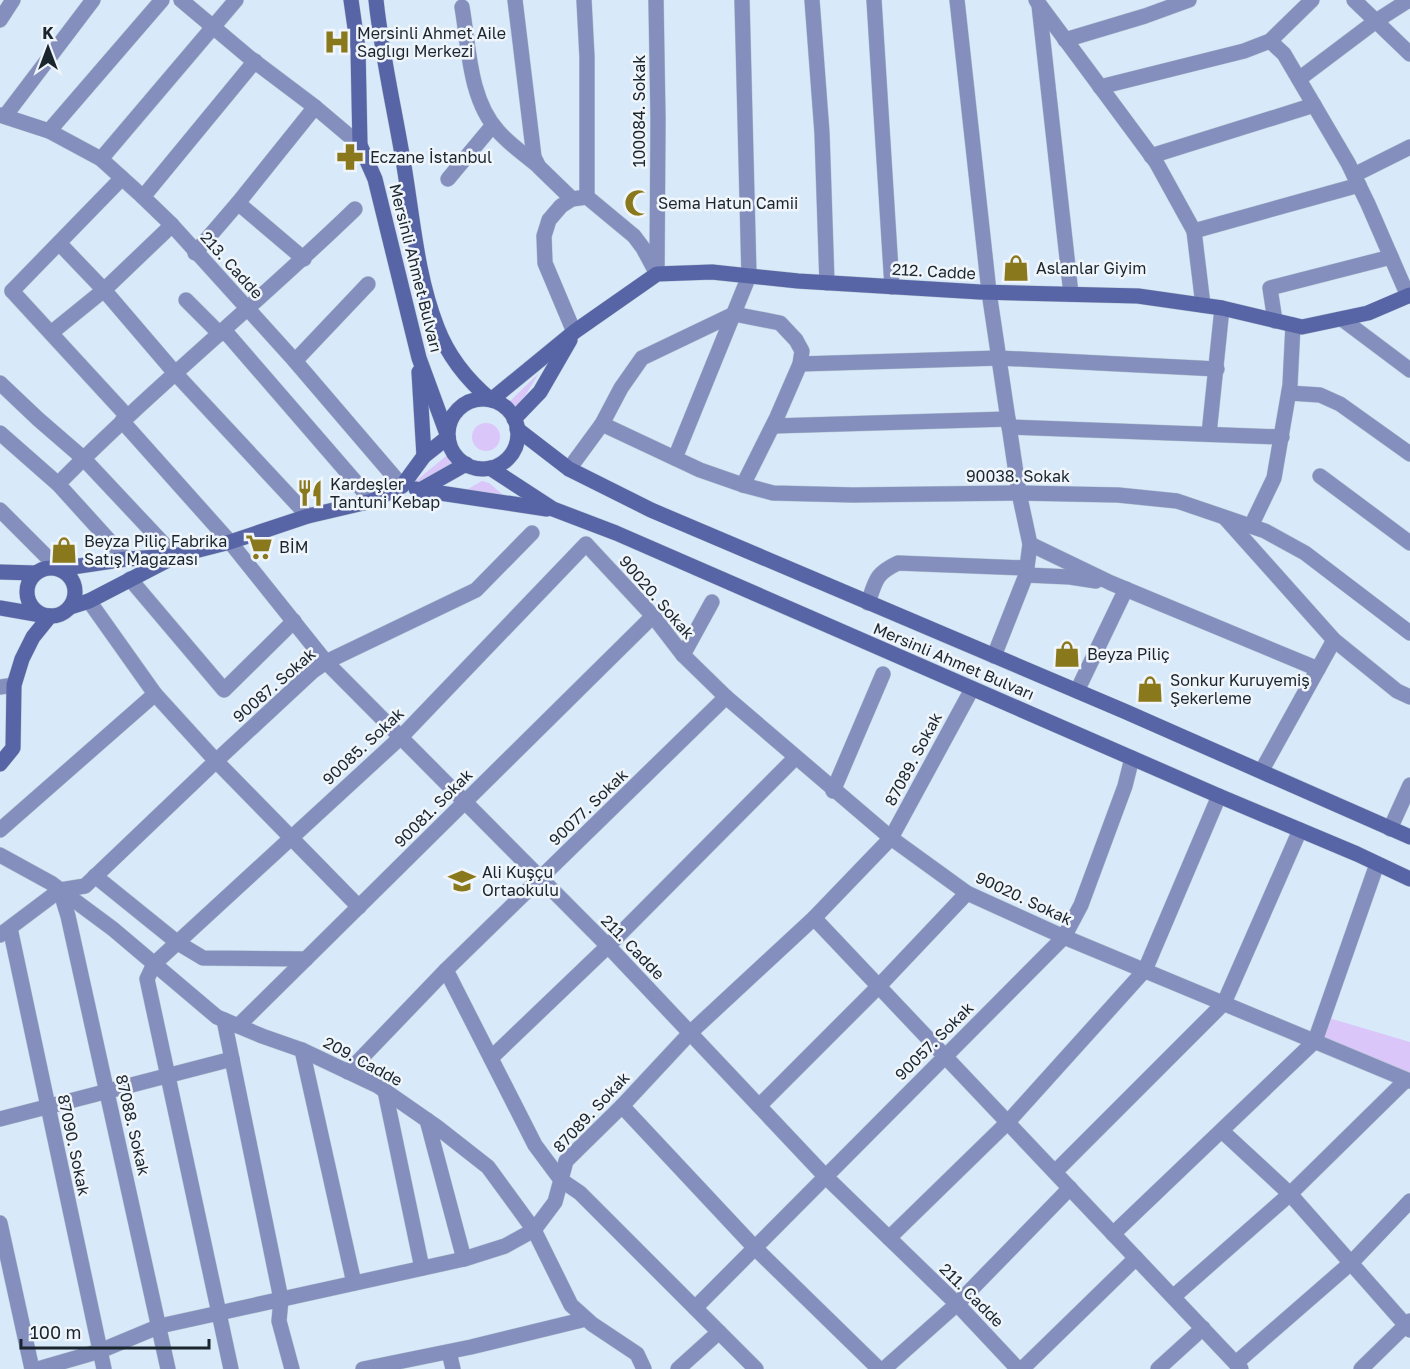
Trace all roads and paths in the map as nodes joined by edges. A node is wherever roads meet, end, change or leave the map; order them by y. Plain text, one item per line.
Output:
1 (14, 0) edge
2 (93, 0) edge
3 (162, 0) edge
4 (181, 0) edge
5 (236, 0) edge
6 (351, 0) edge
7 (376, 0) edge
8 (515, 0) edge
9 (584, 0) edge
10 (656, 0) edge
11 (742, 0) edge
12 (812, 0) edge
13 (874, 0) edge
14 (957, 0) edge
15 (1189, 0) edge
16 (1312, 0) edge
17 (1354, 0) edge
18 (1409, 0) edge
19 (1038, 3) edge
20 (462, 7) dead end
21 (0, 20) edge
22 (1376, 21) junction
23 (213, 27) junction
24 (1065, 40) junction
25 (1270, 40) junction
26 (1410, 54) edge
27 (255, 61) junction
28 (1299, 79) junction
29 (1100, 87) junction
30 (1314, 105) junction
31 (315, 107) junction
32 (2, 115) edge
33 (493, 125) junction
34 (49, 131) junction
35 (360, 145) junction
36 (1410, 147) edge
37 (1151, 156) junction
38 (101, 159) junction
39 (537, 162) junction
40 (122, 178) junction
41 (448, 179) dead end
42 (1357, 180) junction
43 (143, 198) junction
44 (580, 198) junction
45 (238, 204) junction
46 (355, 209) dead end
47 (172, 225) junction
48 (1194, 231) junction
49 (59, 243) junction
50 (195, 253) junction
51 (1391, 257) junction
52 (304, 260) junction
53 (657, 274) junction
54 (749, 276) junction
55 (826, 283) junction
56 (368, 284) dead end
57 (892, 287) junction
58 (104, 290) junction
59 (989, 292) junction
60 (6, 293) edge
61 (1071, 294) junction
62 (1409, 295) edge
63 (186, 300) dead end
64 (1203, 305) junction
65 (1222, 308) junction
66 (248, 310) junction
67 (734, 314) junction
68 (1342, 319) junction
69 (1275, 321) junction
70 (1293, 325) junction
71 (222, 332) junction
72 (574, 332) junction
73 (51, 333) junction
74 (419, 357) junction
75 (999, 358) junction
76 (295, 361) junction
77 (800, 364) junction
78 (1217, 369) junction
79 (1410, 370) edge
80 (175, 373) junction
81 (0, 383) edge
82 (1289, 393) junction
83 (490, 400) junction
84 (125, 419) junction
85 (1009, 423) junction
86 (516, 424) junction
87 (602, 424) junction
88 (773, 426) junction
89 (0, 433) edge
90 (1209, 434) junction
91 (448, 437) junction
92 (1282, 437) junction
93 (1410, 454) edge
94 (424, 456) junction
95 (83, 458) junction
96 (675, 458) junction
97 (466, 464) junction
98 (489, 468) junction
99 (568, 469) junction
100 (1320, 476) dead end
101 (58, 484) junction
102 (743, 485) junction
103 (402, 486) junction
104 (420, 490) junction
105 (1019, 493) junction
106 (372, 501) junction
107 (553, 509) junction
108 (0, 510) edge
109 (308, 516) junction
110 (1226, 519) junction
111 (1251, 526) junction
112 (532, 533) dead end
113 (230, 542) junction
114 (1410, 543) edge
115 (586, 544) joint
116 (1030, 544) junction
117 (175, 556) junction
118 (126, 559) junction
119 (59, 569) junction
120 (1026, 571) junction
121 (0, 572) edge
122 (35, 573) junction
123 (130, 579) junction
124 (1111, 583) junction
125 (1126, 589) junction
126 (88, 601) junction
127 (712, 602) dead end
128 (868, 603) junction
129 (70, 607) junction
130 (0, 608) edge
131 (50, 616) junction
132 (652, 616) junction
133 (294, 621) junction
134 (1410, 633) edge
135 (1334, 640) junction
136 (683, 655) junction
137 (994, 656) junction
138 (326, 662) junction
139 (1318, 669) junction
140 (883, 674) dead end
141 (7, 686) edge
142 (972, 689) junction
143 (1077, 692) junction
144 (155, 694) junction
145 (726, 697) junction
146 (1410, 697) edge
147 (401, 737) junction
148 (795, 758) junction
149 (1132, 758) junction
150 (216, 760) junction
151 (0, 764) edge
152 (1263, 770) junction
153 (1410, 785) edge
154 (833, 790) junction
155 (1219, 796) junction
156 (465, 801) junction
157 (1390, 828) junction
158 (0, 830) edge
159 (1300, 830) junction
160 (1410, 837) edge
161 (291, 838) junction
162 (891, 838) junction
163 (0, 855) edge
164 (1377, 864) junction
165 (95, 876) junction
166 (540, 878) junction
167 (1410, 879) edge
168 (60, 890) junction
169 (967, 892) junction
170 (359, 907) junction
171 (813, 918) junction
172 (5, 932) edge
173 (1064, 937) junction
174 (178, 942) junction
175 (608, 946) junction
176 (306, 959) junction
177 (154, 964) junction
178 (446, 970) junction
179 (1145, 970) junction
180 (879, 986) junction
181 (1224, 1003) junction
182 (231, 1023) junction
183 (690, 1032) junction
184 (1315, 1041) junction
185 (302, 1050) junction
186 (945, 1056) junction
187 (491, 1058) junction
188 (232, 1059) junction
189 (348, 1072) junction
190 (168, 1076) junction
191 (1408, 1081) edge
192 (108, 1091) junction
193 (385, 1091) junction
194 (622, 1106) junction
195 (47, 1107) junction
196 (759, 1107) junction
197 (0, 1119) edge
198 (427, 1120) junction
199 (1008, 1122) junction
200 (1223, 1132) junction
201 (1055, 1172) junction
202 (825, 1176) junction
203 (561, 1180) junction
204 (1070, 1188) junction
205 (1290, 1194) junction
206 (1410, 1201) edge
207 (0, 1222) edge
208 (534, 1230) junction
209 (1113, 1234) junction
210 (889, 1238) junction
211 (755, 1248) junction
212 (1136, 1258) junction
213 (464, 1259) junction
214 (1352, 1262) junction
215 (422, 1268) junction
216 (354, 1283) junction
217 (1173, 1297) junction
218 (281, 1299) junction
219 (957, 1304) junction
220 (695, 1308) junction
221 (219, 1312) junction
222 (586, 1318) junction
223 (1409, 1325) edge
224 (160, 1326) junction
225 (1203, 1328) junction
226 (719, 1332) junction
227 (100, 1351) junction
228 (449, 1352) junction
229 (1239, 1366) edge
230 (32, 1369) edge
231 (38, 1369) edge
232 (104, 1369) edge
233 (168, 1369) edge
234 (231, 1369) edge
235 (291, 1369) edge
236 (363, 1369) edge
237 (453, 1369) edge
238 (644, 1369) edge
239 (678, 1369) edge
240 (756, 1369) edge
241 (879, 1369) edge
242 (884, 1369) edge
243 (1020, 1369) edge
244 (1158, 1369) edge
245 (1361, 1369) edge

1 - 21 street
2 - 32 street
3 - 34 street
4 - 23 street
5 - 23 street
6 - 35 main road, Mersinli Ahmet Bulvarı
7 - 83 main road, Mersinli Ahmet Bulvarı
8 - 39 street
9 - 44 street
10 - 53 street, 100084. Sokak
11 - 54 street
12 - 55 street
13 - 57 street
14 - 59 street
15 - 24 street
16 - 25 street
17 - 22 street
18 - 22 street
19 - 24 street
19 - 61 street
20 - 33 street
22 - 26 street
22 - 28 street
23 - 27 street
23 - 38 street
24 - 29 street
25 - 28 street
25 - 29 street
27 - 31 street
27 - 43 street
28 - 30 street
29 - 37 street
30 - 37 street
30 - 42 street
31 - 35 street
31 - 45 street
32 - 34 street, 213. Cadde
33 - 39 street
33 - 41 street
34 - 38 street, 213. Cadde
35 - 74 main road, Mersinli Ahmet Bulvarı
36 - 42 street
37 - 48 street
38 - 40 street, 213. Cadde
39 - 44 street
40 - 43 street, 213. Cadde
40 - 49 street
42 - 48 street
42 - 51 street
43 - 47 street, 213. Cadde
44 - 53 street
44 - 72 street
45 - 50 street
45 - 52 street
46 - 52 street
47 - 50 street, 213. Cadde
47 - 58 street
48 - 64 street
49 - 58 street
49 - 60 street
50 - 66 street, 213. Cadde
51 - 62 street
51 - 69 street
52 - 66 street
53 - 54 main road, 212. Cadde
53 - 72 main road
54 - 55 main road, 212. Cadde
54 - 67 street
55 - 57 main road, 212. Cadde
56 - 76 street
57 - 59 main road, 212. Cadde
58 - 73 street
58 - 80 street
59 - 61 main road, 212. Cadde
59 - 75 street
60 - 73 street, 211. Cadde
61 - 64 main road, 212. Cadde
62 - 68 main road, 212. Cadde
63 - 71 street
64 - 65 main road, 212. Cadde
65 - 69 main road, 212. Cadde
65 - 78 street
66 - 71 street
66 - 76 street, 213. Cadde
67 - 77 street
67 - 87 street
67 - 96 street
68 - 70 main road, 212. Cadde
68 - 79 street
69 - 70 main road, 212. Cadde
70 - 82 street
71 - 80 street
71 - 106 street
72 - 83 main road
72 - 86 main road
73 - 84 street, 211. Cadde
74 - 91 main road, Mersinli Ahmet Bulvarı
74 - 94 main road
75 - 77 street
75 - 78 street
75 - 85 street
76 - 103 street, 213. Cadde
77 - 88 street
78 - 90 street
80 - 84 street
80 - 109 street
81 - 95 street
82 - 92 street
82 - 93 street
83 - 86 main road
83 - 91 main road
84 - 95 street
84 - 113 street, 211. Cadde
85 - 88 street
85 - 90 street
85 - 105 street
86 - 98 main road
86 - 99 main road, Mersinli Ahmet Bulvarı
87 - 96 street, 90038. Sokak
87 - 99 street
88 - 102 street
89 - 101 street
90 - 92 street
91 - 94 main road
91 - 97 main road
92 - 111 street
94 - 103 main road
95 - 101 street
95 - 117 street
96 - 102 street, 90038. Sokak
97 - 98 main road
97 - 104 main road
98 - 107 main road, Mersinli Ahmet Bulvarı
99 - 128 main road, Mersinli Ahmet Bulvarı
100 - 114 street
101 - 118 street
102 - 105 street, 90038. Sokak
103 - 104 main road
103 - 106 main road
104 - 107 main road
105 - 110 street, 90038. Sokak
105 - 116 street
106 - 109 main road
107 - 142 main road, Mersinli Ahmet Bulvarı
108 - 119 street
109 - 113 main road
110 - 111 street, 90038. Sokak
110 - 135 street
111 - 134 street, 90038. Sokak
112 - 138 street, 90087. Sokak
113 - 117 main road
113 - 133 street, 211. Cadde
115 - 132 street, 90020. Sokak
115 - 147 street, 90085. Sokak
116 - 120 street
116 - 124 street
117 - 118 main road
117 - 123 main road
118 - 119 main road
119 - 122 main road
119 - 129 main road
120 - 124 street
120 - 128 street
120 - 137 street
121 - 122 main road
122 - 131 main road
123 - 126 main road
123 - 133 street
124 - 125 street
125 - 139 street
125 - 143 street
126 - 129 main road
126 - 144 street
127 - 136 street
128 - 137 main road, Mersinli Ahmet Bulvarı
129 - 131 main road
130 - 131 main road
131 - 141 main road
132 - 136 street, 90020. Sokak
132 - 156 street, 90081. Sokak
133 - 138 street, 211. Cadde
135 - 139 street
135 - 146 street
136 - 145 street, 90020. Sokak
137 - 143 main road, Mersinli Ahmet Bulvarı
138 - 147 street, 211. Cadde
138 - 150 street, 90087. Sokak
139 - 152 street
140 - 154 street
141 - 151 main road
142 - 149 main road, Mersinli Ahmet Bulvarı
142 - 162 street, 87089. Sokak
143 - 152 main road, Mersinli Ahmet Bulvarı
144 - 150 street
144 - 158 street
145 - 148 street, 90020. Sokak
145 - 166 street, 90077. Sokak
147 - 156 street, 211. Cadde
147 - 161 street, 90085. Sokak
148 - 154 street, 90020. Sokak
148 - 175 street
149 - 155 main road, Mersinli Ahmet Bulvarı
149 - 173 street, 90057. Sokak
150 - 161 street
150 - 165 street, 90087. Sokak
152 - 157 main road, Mersinli Ahmet Bulvarı
153 - 157 street
154 - 162 street, 90020. Sokak
155 - 159 main road, Mersinli Ahmet Bulvarı
155 - 179 street
156 - 166 street, 211. Cadde
156 - 170 street, 90081. Sokak
157 - 160 main road, Mersinli Ahmet Bulvarı
159 - 164 main road, Mersinli Ahmet Bulvarı
159 - 181 street
161 - 170 street
161 - 174 street, 90085. Sokak
162 - 169 street, 90020. Sokak
162 - 171 street, 87089. Sokak
163 - 168 street, 209. Cadde
164 - 167 main road, Mersinli Ahmet Bulvarı
164 - 184 street
165 - 168 street, 90087. Sokak
165 - 174 street
166 - 175 street, 211. Cadde
166 - 178 street, 90077. Sokak
168 - 172 street
168 - 177 street, 209. Cadde
168 - 192 street, 87088. Sokak
169 - 173 street, 90020. Sokak
169 - 180 street
170 - 176 street, 90081. Sokak
171 - 180 street
171 - 183 street, 87089. Sokak
172 - 195 street, 87090. Sokak
173 - 179 street, 90020. Sokak
173 - 186 street, 90057. Sokak
174 - 176 street
174 - 177 street, 90085. Sokak
175 - 183 street, 211. Cadde
175 - 187 street
176 - 182 street, 90081. Sokak
177 - 182 street, 209. Cadde
177 - 190 street
178 - 187 street
178 - 189 street, 90077. Sokak
179 - 181 street, 90020. Sokak
179 - 199 street
180 - 186 street
180 - 196 street
181 - 184 street, 90020. Sokak
181 - 201 street
182 - 185 street, 209. Cadde
182 - 188 street
183 - 194 street, 87089. Sokak
183 - 196 street, 211. Cadde
184 - 191 street, 90020. Sokak
184 - 200 street
185 - 189 street, 209. Cadde
185 - 216 street
186 - 199 street
186 - 202 street, 90057. Sokak
187 - 203 street
188 - 190 street
188 - 218 street
189 - 193 street, 209. Cadde
190 - 192 street
190 - 221 street
191 - 205 street
192 - 195 street
192 - 224 street, 87088. Sokak
193 - 198 street, 209. Cadde
193 - 215 street
194 - 203 street, 87089. Sokak
194 - 211 street
195 - 197 street
195 - 227 street, 87090. Sokak
196 - 202 street, 211. Cadde
198 - 208 street, 209. Cadde
198 - 213 street
199 - 201 street
199 - 210 street
200 - 205 street
200 - 209 street
201 - 204 street
202 - 210 street, 211. Cadde
202 - 211 street, 90057. Sokak
203 - 208 street, 87089. Sokak
203 - 220 street
204 - 209 street
204 - 219 street
205 - 214 street
205 - 217 street
206 - 214 street
207 - 230 street
208 - 213 street, 87089. Sokak
208 - 222 street, 209. Cadde
209 - 212 street
210 - 219 street, 211. Cadde
211 - 220 street, 90057. Sokak
211 - 241 street
212 - 217 street
212 - 243 street
213 - 215 street, 87089. Sokak
214 - 223 street
214 - 229 street
215 - 216 street, 87089. Sokak
216 - 218 street, 87089. Sokak
217 - 225 street
218 - 221 street, 87089. Sokak
218 - 235 street
219 - 242 street
219 - 243 street, 211. Cadde
220 - 226 street
221 - 224 street, 87089. Sokak
221 - 234 street
222 - 228 street
222 - 238 street, 209. Cadde
223 - 245 street
224 - 227 street, 87089. Sokak
224 - 233 street, 87088. Sokak
225 - 229 street
225 - 244 street
226 - 239 street
226 - 240 street
227 - 231 street, 87089. Sokak
227 - 232 street, 87090. Sokak
228 - 236 street
228 - 237 street

